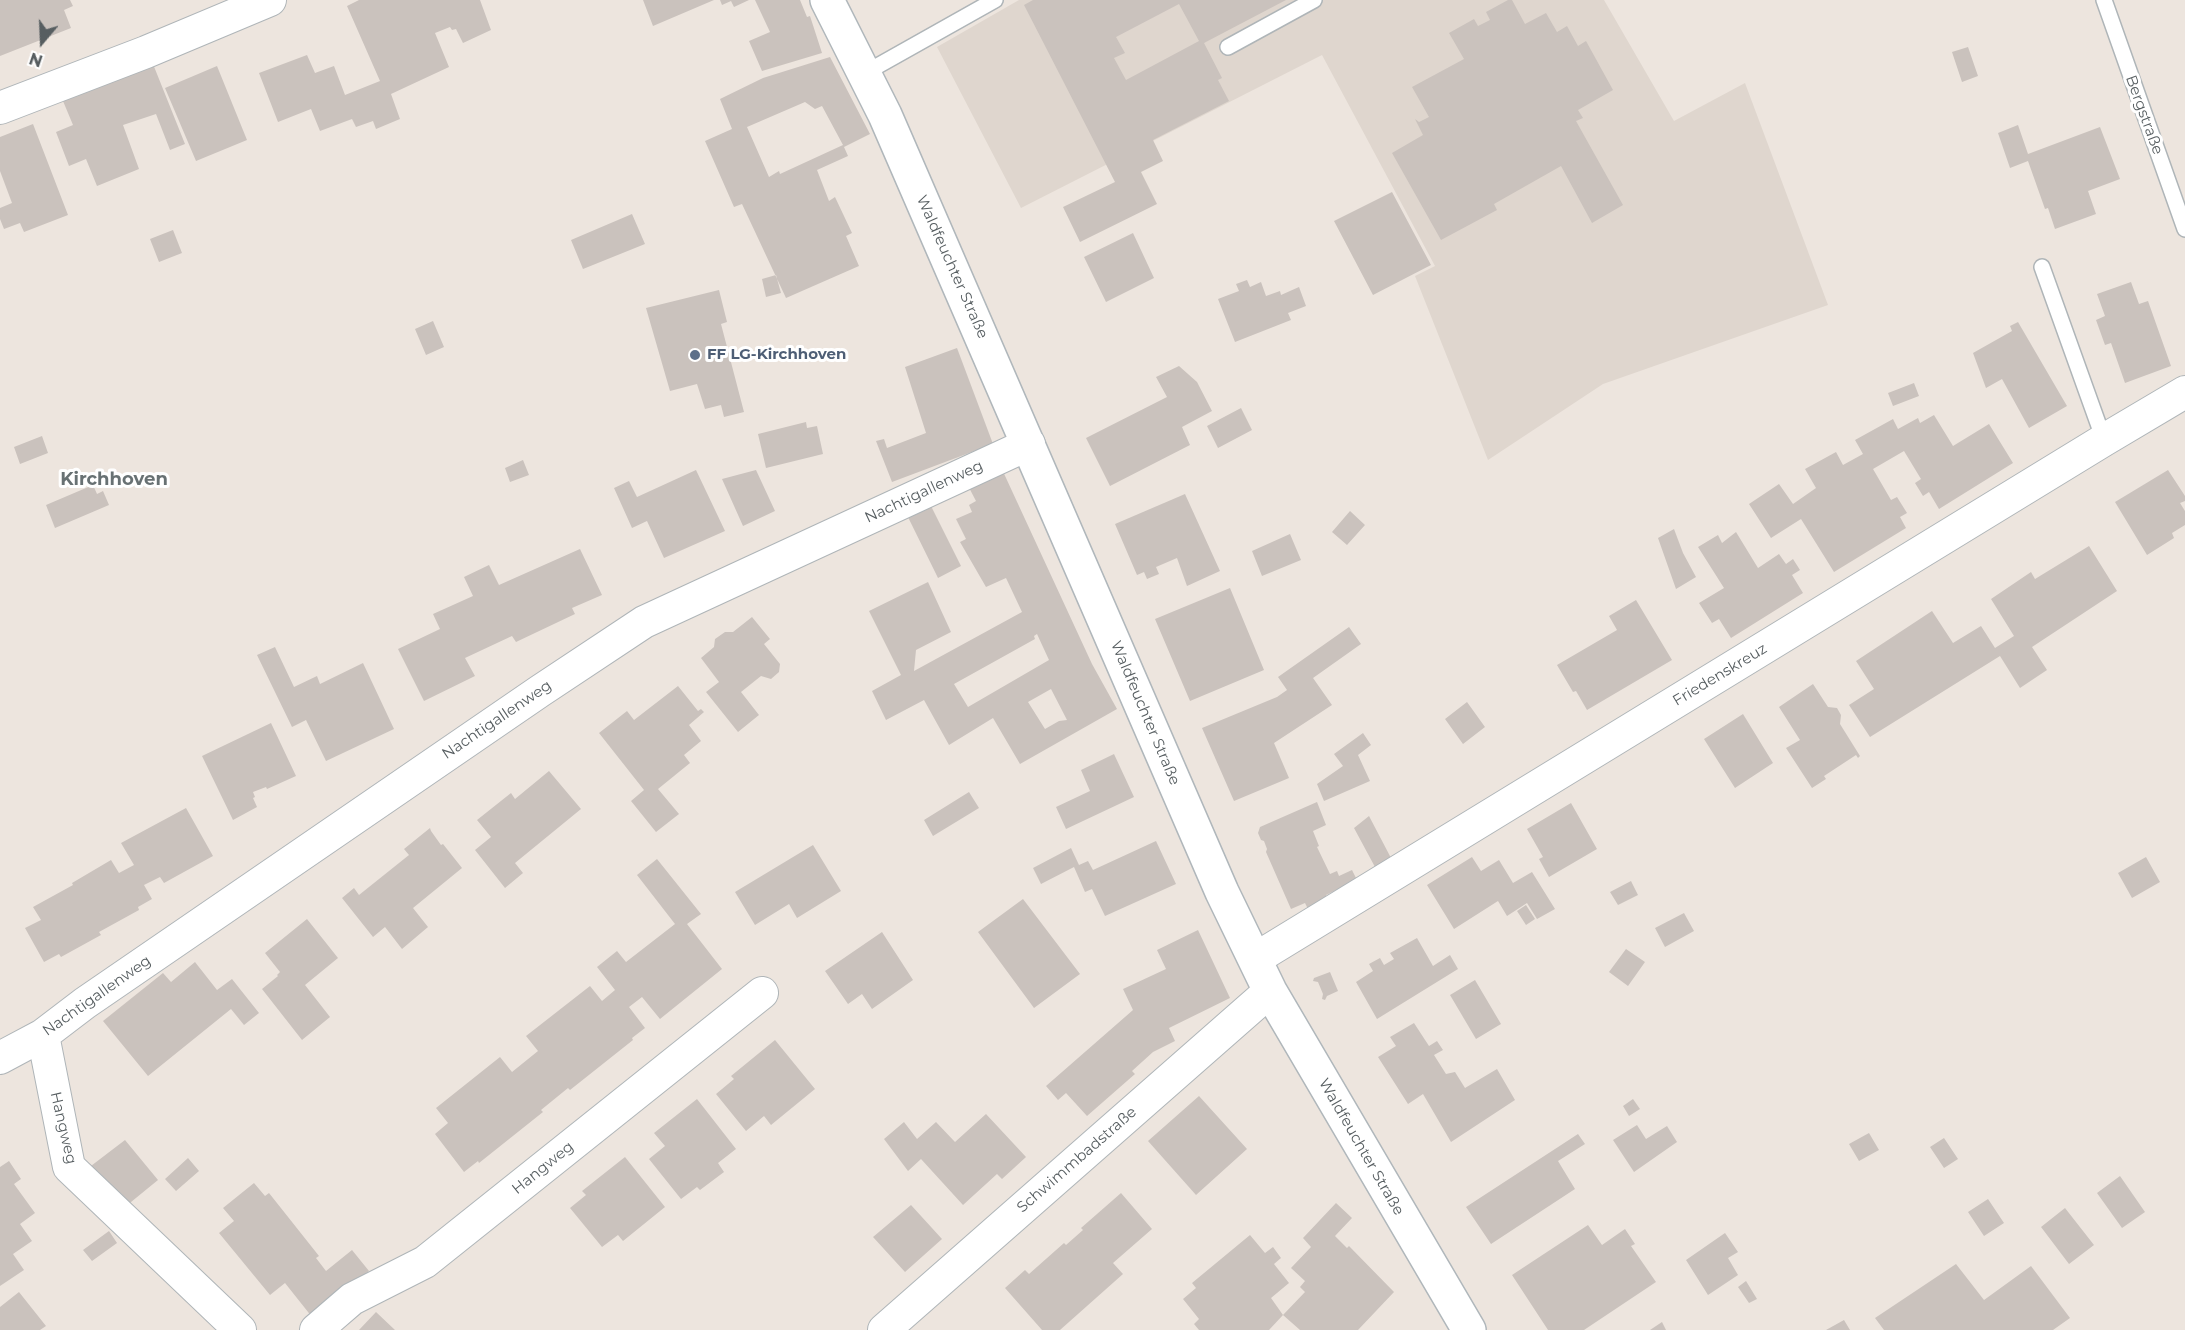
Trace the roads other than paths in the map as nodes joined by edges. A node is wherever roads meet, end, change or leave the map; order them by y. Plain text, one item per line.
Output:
1 (270, 0) edge
2 (827, 0) edge
3 (994, 0) edge
4 (1314, 0) edge
5 (2103, 0) edge
6 (1228, 47) dead end
7 (865, 73) junction
8 (0, 108) edge
9 (2185, 229) edge
10 (2042, 267) dead end
11 (2185, 392) edge
12 (2104, 440) junction
13 (1029, 444) junction
14 (1256, 959) junction
15 (1270, 991) junction
16 (762, 993) dead end
17 (43, 1035) junction
18 (0, 1058) edge
19 (240, 1330) edge
20 (316, 1330) edge
21 (884, 1330) edge
22 (1469, 1330) edge

1 - 8 street
2 - 7 street, Waldfeuchter Straße
3 - 7 lane
4 - 6 lane
5 - 9 lane, Bergstraße
7 - 13 street, Waldfeuchter Straße
10 - 12 lane
11 - 12 street, Friedenskreuz
12 - 14 street, Friedenskreuz
13 - 14 street, Waldfeuchter Straße
13 - 17 street, Nachtigallenweg
14 - 15 street, Waldfeuchter Straße
15 - 21 street, Schwimmbadstraße
15 - 22 street, Waldfeuchter Straße
16 - 20 street, Hangweg
17 - 18 street, Nachtigallenweg
17 - 19 street, Hangweg

